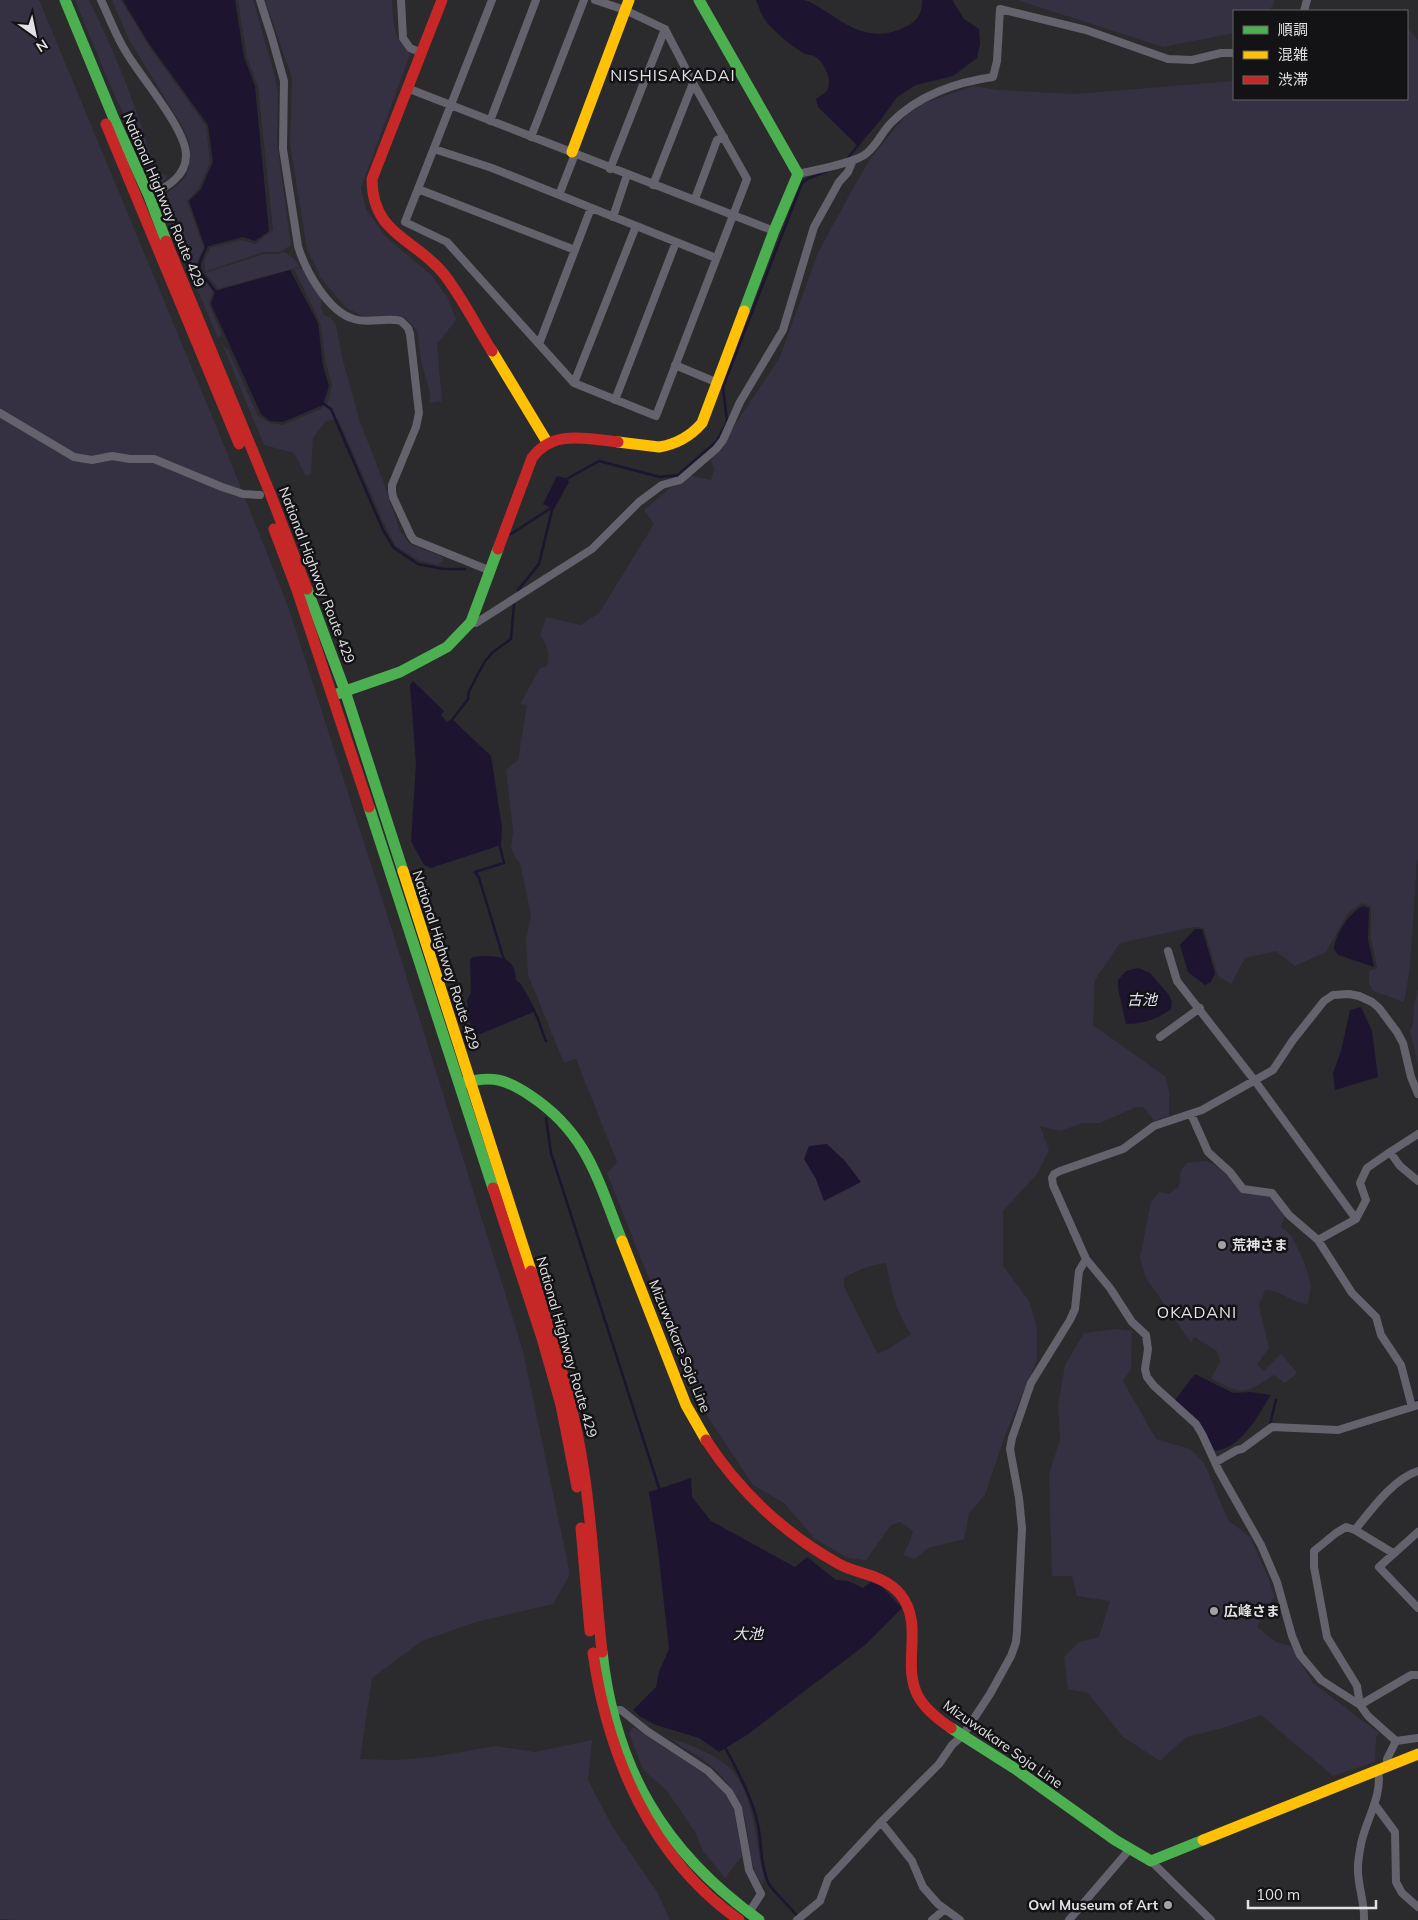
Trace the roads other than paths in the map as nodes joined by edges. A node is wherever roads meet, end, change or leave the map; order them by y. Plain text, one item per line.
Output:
1 (54, 0) edge
2 (64, 0) edge
3 (101, 0) edge
4 (260, 0) edge
5 (401, 0) edge
6 (442, 0) edge
7 (492, 0) edge
8 (536, 0) edge
9 (584, 0) edge
10 (595, 0) edge
11 (699, 0) edge
12 (627, 5) edge
13 (665, 28) junction
14 (422, 52) junction
15 (1233, 53) edge
16 (693, 83) junction
17 (407, 88) junction
18 (451, 106) junction
19 (490, 121) junction
20 (531, 137) junction
21 (724, 137) junction
22 (434, 149) junction
23 (573, 153) junction
24 (853, 160) junction
25 (610, 169) junction
26 (798, 174) junction
27 (628, 175) junction
28 (653, 185) junction
29 (418, 189) junction
30 (149, 196) junction
31 (559, 196) junction
32 (136, 200) junction
33 (694, 200) junction
34 (591, 208) junction
35 (734, 215) junction
36 (612, 217) junction
37 (636, 226) junction
38 (774, 231) junction
39 (676, 242) junction
40 (575, 250) junction
41 (716, 258) junction
42 (539, 344) junction
43 (676, 365) junction
44 (574, 383) junction
45 (718, 383) junction
46 (615, 400) junction
47 (0, 413) edge
48 (547, 442) junction
49 (260, 495) junction
50 (490, 571) junction
51 (471, 622) junction
52 (339, 693) junction
53 (1168, 951) dead end
54 (1200, 1008) junction
55 (1160, 1037) dead end
56 (1255, 1080) junction
57 (464, 1083) junction
58 (1418, 1094) edge
59 (1192, 1114) junction
60 (1418, 1134) edge
61 (1390, 1152) junction
62 (1418, 1181) edge
63 (1356, 1219) junction
64 (1318, 1240) junction
65 (1086, 1259) junction
66 (1415, 1406) edge
67 (1216, 1462) junction
68 (1418, 1470) edge
69 (1355, 1530) junction
70 (1418, 1532) edge
71 (1393, 1553) junction
72 (1418, 1608) edge
73 (1418, 1674) edge
74 (1360, 1705) junction
75 (608, 1711) junction
76 (963, 1735) junction
77 (1418, 1738) edge
78 (1396, 1741) junction
79 (1418, 1754) edge
80 (1382, 1768) junction
81 (1375, 1805) junction
82 (881, 1822) junction
83 (1129, 1850) junction
84 (1151, 1861) junction
85 (1418, 1907) edge
86 (946, 1909) junction
87 (744, 1918) edge
88 (798, 1919) edge
89 (759, 1920) edge
90 (932, 1920) edge
91 (960, 1920) edge
92 (1069, 1920) edge
93 (1211, 1920) edge
94 (1364, 1920) edge

1 - 32 main road, National Highway Route 429
2 - 30 main road, National Highway Route 429
3 - 30 street
4 - 50 street
5 - 14 street
6 - 14 main road
7 - 18 street
8 - 19 street
9 - 20 street
10 - 12 street
11 - 26 main road
12 - 13 street
12 - 23 main road
13 - 16 street
13 - 25 street
14 - 17 main road
15 - 24 street
16 - 21 street
16 - 28 street
17 - 18 street
17 - 48 main road
18 - 19 street
18 - 22 street
19 - 20 street
20 - 23 street
21 - 33 street
21 - 35 street
22 - 29 street
22 - 31 street
23 - 25 street
23 - 31 street
24 - 26 street
24 - 51 street
25 - 27 street
26 - 38 main road
27 - 28 street
27 - 36 street
28 - 33 street
29 - 40 street
29 - 42 street
30 - 32 street
30 - 52 main road, National Highway Route 429
31 - 34 street
32 - 49 main road, National Highway Route 429
33 - 35 street
34 - 36 street
34 - 40 street
35 - 38 street
35 - 41 street
36 - 37 street
37 - 39 street
37 - 44 street
38 - 45 main road
39 - 41 street
39 - 46 street
40 - 42 street
41 - 43 street
42 - 44 street
43 - 45 street
43 - 46 street
44 - 46 street
45 - 48 main road
47 - 49 street
48 - 50 main road
49 - 52 main road, National Highway Route 429
50 - 51 main road
51 - 52 main road
52 - 57 main road, National Highway Route 429
53 - 54 street
54 - 55 street
54 - 56 street
56 - 58 street
56 - 59 street
56 - 63 street
57 - 75 main road, National Highway Route 429
57 - 76 main road, Mizuwakare Soja Line
59 - 64 street
59 - 65 street
60 - 61 street
61 - 62 street
61 - 63 street
63 - 64 street
64 - 66 street
65 - 67 street
65 - 76 street
66 - 67 street
67 - 74 street
68 - 69 street
69 - 71 street
69 - 74 street
70 - 71 street
71 - 72 street
73 - 74 street
74 - 78 street
75 - 87 main road, National Highway Route 429
75 - 87 street
76 - 82 street
76 - 83 main road, Mizuwakare Soja Line
77 - 78 street
78 - 80 street
79 - 80 main road
80 - 81 street
80 - 84 main road
81 - 85 street
81 - 94 street
82 - 86 street
82 - 88 street
83 - 84 main road, Mizuwakare Soja Line
83 - 92 street
84 - 93 street
86 - 90 street
86 - 91 street
87 - 89 main road, National Highway Route 429

